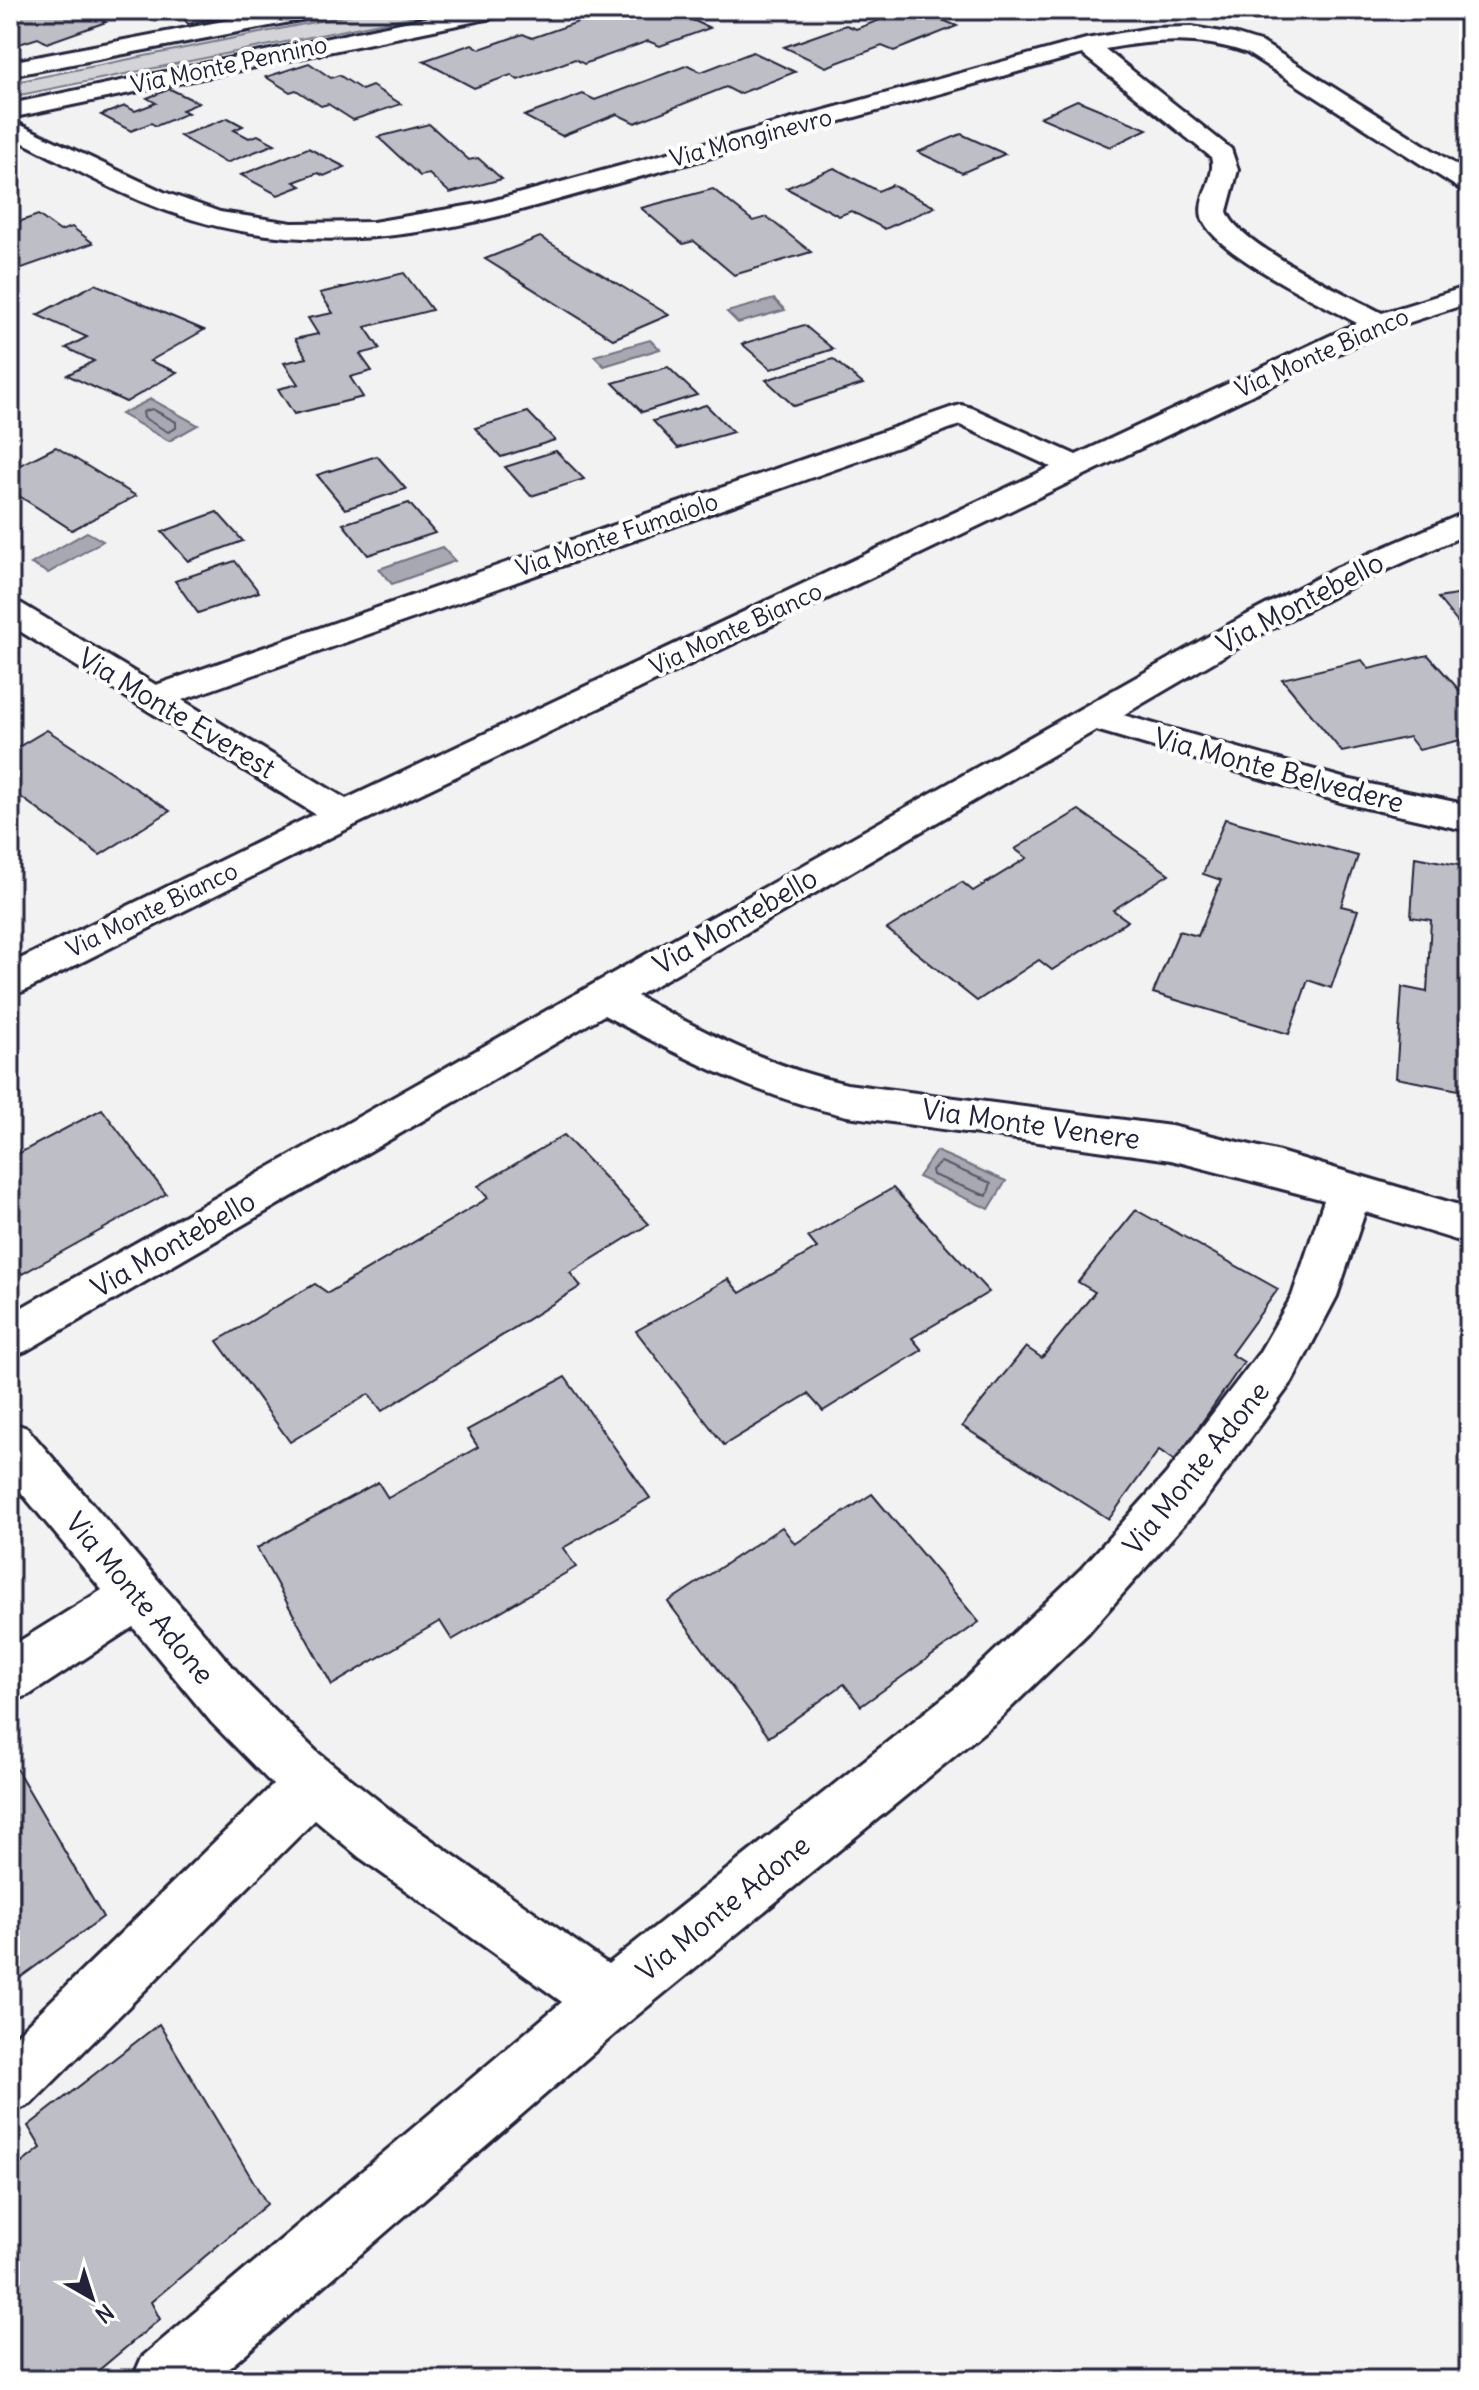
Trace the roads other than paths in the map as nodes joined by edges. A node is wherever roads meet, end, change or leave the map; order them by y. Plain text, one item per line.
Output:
1 (316, 10) edge
2 (496, 10) edge
3 (1086, 46) junction
4 (10, 69) edge
5 (10, 111) edge
6 (10, 127) edge
7 (1469, 184) edge
8 (1469, 294) edge
9 (1379, 323) junction
10 (1077, 467) junction
11 (1469, 521) edge
12 (10, 611) edge
13 (154, 698) junction
14 (1091, 717) junction
15 (344, 815) junction
16 (1469, 818) edge
17 (10, 981) edge
18 (604, 997) junction
19 (1349, 1190) junction
20 (1469, 1226) edge
21 (10, 1337) edge
22 (10, 1443) edge
23 (138, 1595) junction
24 (10, 1677) edge
25 (313, 1784) junction
26 (609, 2000) junction
27 (10, 2083) edge
28 (165, 2380) edge

1 - 4 street, Via Monte Pennino
2 - 5 street, Via Monte Pennino
3 - 6 street, Via Monginevro
3 - 7 street, Via Monginevro
3 - 9 street
8 - 9 street, Via Monte Bianco
9 - 10 street, Via Monte Bianco
10 - 13 street, Via Monte Fumaiolo
10 - 15 street, Via Monte Bianco
11 - 14 street, Via Montebello
12 - 13 street, Via Monte Everest
13 - 15 street, Via Monte Everest
14 - 16 street, Via Monte Belvedere
14 - 18 street, Via Montebello
15 - 17 street, Via Monte Bianco
18 - 19 street, Via Monte Venere
18 - 21 street, Via Montebello
19 - 20 street, Via Monte Venere
19 - 26 street, Via Monte Adone
22 - 23 street, Via Monte Adone
23 - 24 street
23 - 25 street, Via Monte Adone
25 - 26 street, Via Monte Adone
25 - 27 street
26 - 28 street

